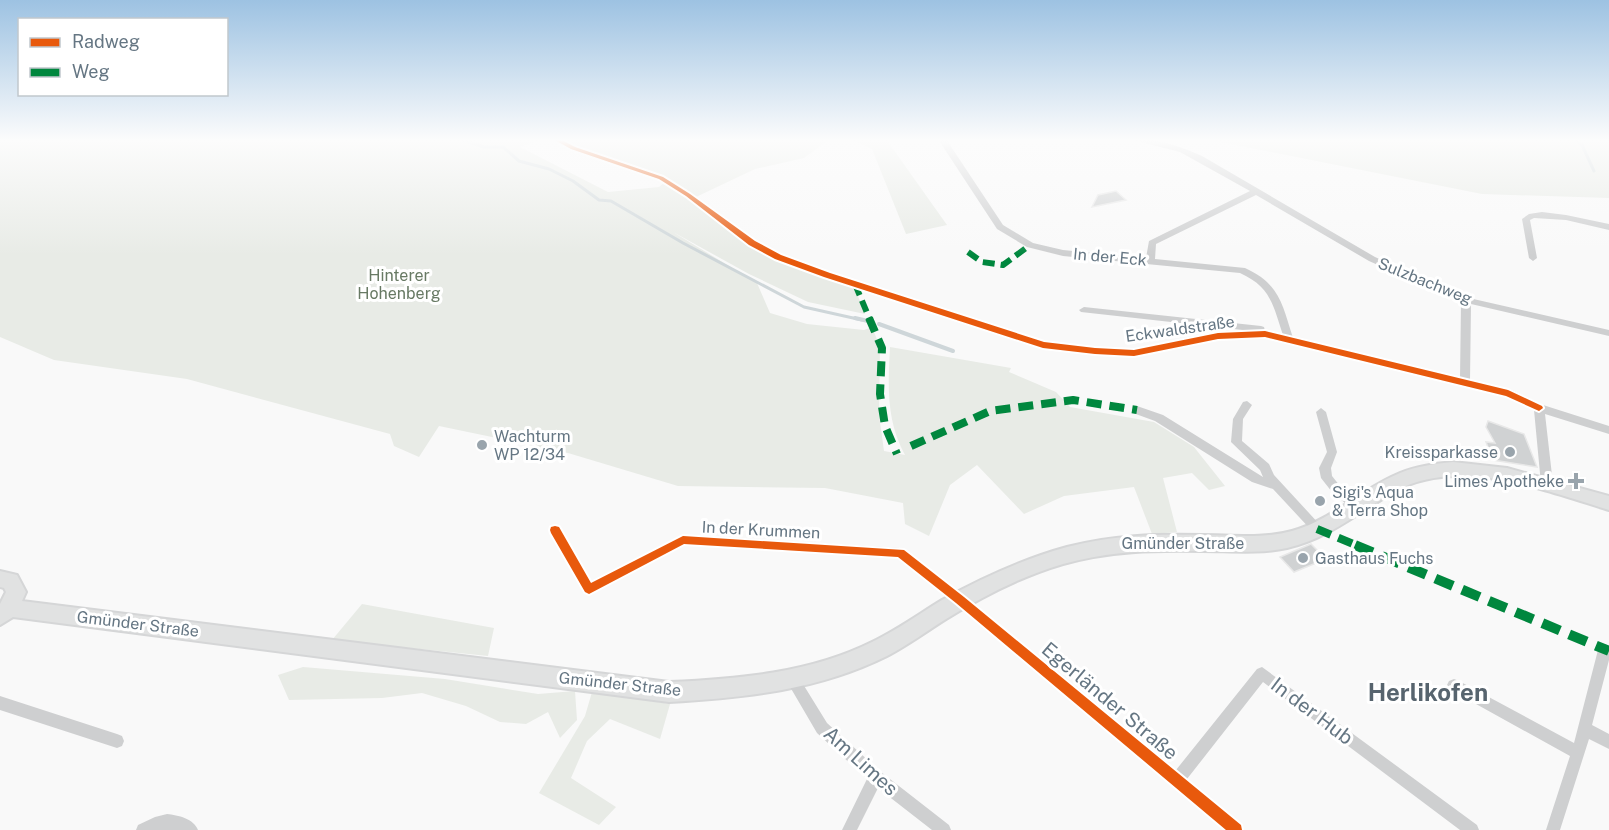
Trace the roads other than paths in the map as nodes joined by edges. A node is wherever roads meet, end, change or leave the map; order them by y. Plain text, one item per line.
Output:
1 (659, 178) edge
2 (968, 178) edge
3 (1232, 178) edge
4 (1255, 192) junction
5 (1609, 227) edge
6 (1533, 258) dead end
7 (1150, 260) junction
8 (1466, 300) junction
9 (1084, 310) dead end
10 (1609, 333) edge
11 (1289, 339) junction
12 (1465, 382) junction
13 (1247, 405) dead end
14 (1539, 408) junction
15 (1137, 410) dead end
16 (1321, 412) dead end
17 (1609, 430) edge
18 (1547, 484) junction
19 (1277, 485) junction
20 (1609, 503) edge
21 (1356, 507) junction
22 (1317, 529) junction
23 (555, 530) dead end
24 (0, 579) edge
25 (960, 600) junction
26 (4, 612) edge
27 (1605, 650) dead end
28 (793, 680) junction
29 (1454, 686) dead end
30 (0, 703) edge
31 (1585, 729) junction
32 (117, 741) dead end
33 (1609, 742) edge
34 (1578, 753) junction
35 (876, 777) junction
36 (1177, 780) junction
37 (143, 830) edge
38 (191, 830) edge
39 (849, 830) edge
40 (944, 830) edge
41 (1236, 830) edge
42 (1472, 830) edge
43 (1553, 830) edge

1 - 11 street, Eckwaldstraße
2 - 7 street, In der Eck
3 - 4 street
4 - 7 street
4 - 8 street, Sulzbachweg
5 - 6 street
7 - 11 street, In der Eck
8 - 10 street, Sulzbachweg
8 - 12 street
9 - 11 street
11 - 12 street, Eckwaldstraße
12 - 14 street, Eckwaldstraße
13 - 19 street
14 - 17 street, Eckwaldstraße
14 - 18 street
15 - 19 street
16 - 21 street
18 - 20 main road, Gmünder Straße
18 - 21 main road, Gmünder Straße
19 - 22 street
21 - 22 main road, Gmünder Straße
22 - 25 main road, Gmünder Straße
23 - 25 street, In der Krummen
24 - 26 main road
25 - 28 main road, Gmünder Straße
25 - 36 street, Egerländer Straße
26 - 28 main road, Gmünder Straße
27 - 31 street
28 - 35 street, Am Limes
29 - 34 street
30 - 32 street
31 - 33 street
31 - 34 street
34 - 43 street
35 - 39 street
35 - 40 street, Am Limes
36 - 41 street, Egerländer Straße
36 - 42 street, In der Hub
37 - 38 street

